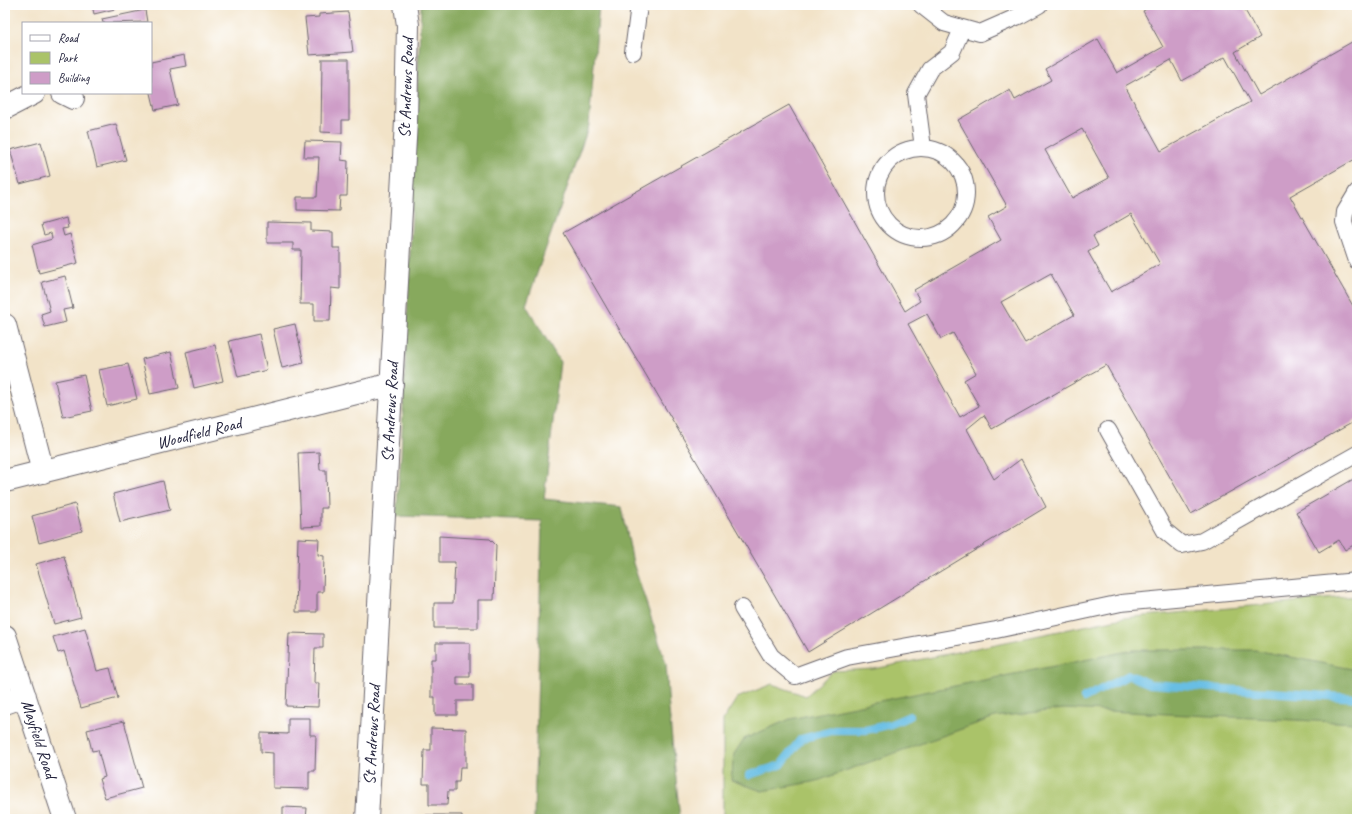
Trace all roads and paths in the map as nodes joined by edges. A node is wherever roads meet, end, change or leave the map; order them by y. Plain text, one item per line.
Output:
1 (405, 5) edge
2 (639, 5) edge
3 (921, 5) edge
4 (1039, 5) edge
5 (962, 29) junction
6 (632, 52) dead end
7 (32, 94) edge
8 (5, 108) edge
9 (923, 148) junction
10 (1357, 192) edge
11 (1357, 261) edge
12 (5, 325) edge
13 (392, 384) junction
14 (1108, 430) dead end
15 (1357, 454) edge
16 (43, 472) junction
17 (5, 481) edge
18 (1357, 581) edge
19 (742, 608) dead end
20 (5, 636) edge
21 (15, 699) edge
22 (65, 819) edge
23 (367, 819) edge

1 - 13 street, St Andrews Road
2 - 6 lane
3 - 5 lane
4 - 5 lane
5 - 9 lane
7 - 8 street
9 - 9 lane
10 - 11 lane
12 - 16 street
13 - 16 street, Woodfield Road
13 - 23 street, St Andrews Road
14 - 15 lane
16 - 17 street, Woodfield Road
18 - 19 lane
20 - 21 street, Mayfield Road
21 - 22 street, Mayfield Road

